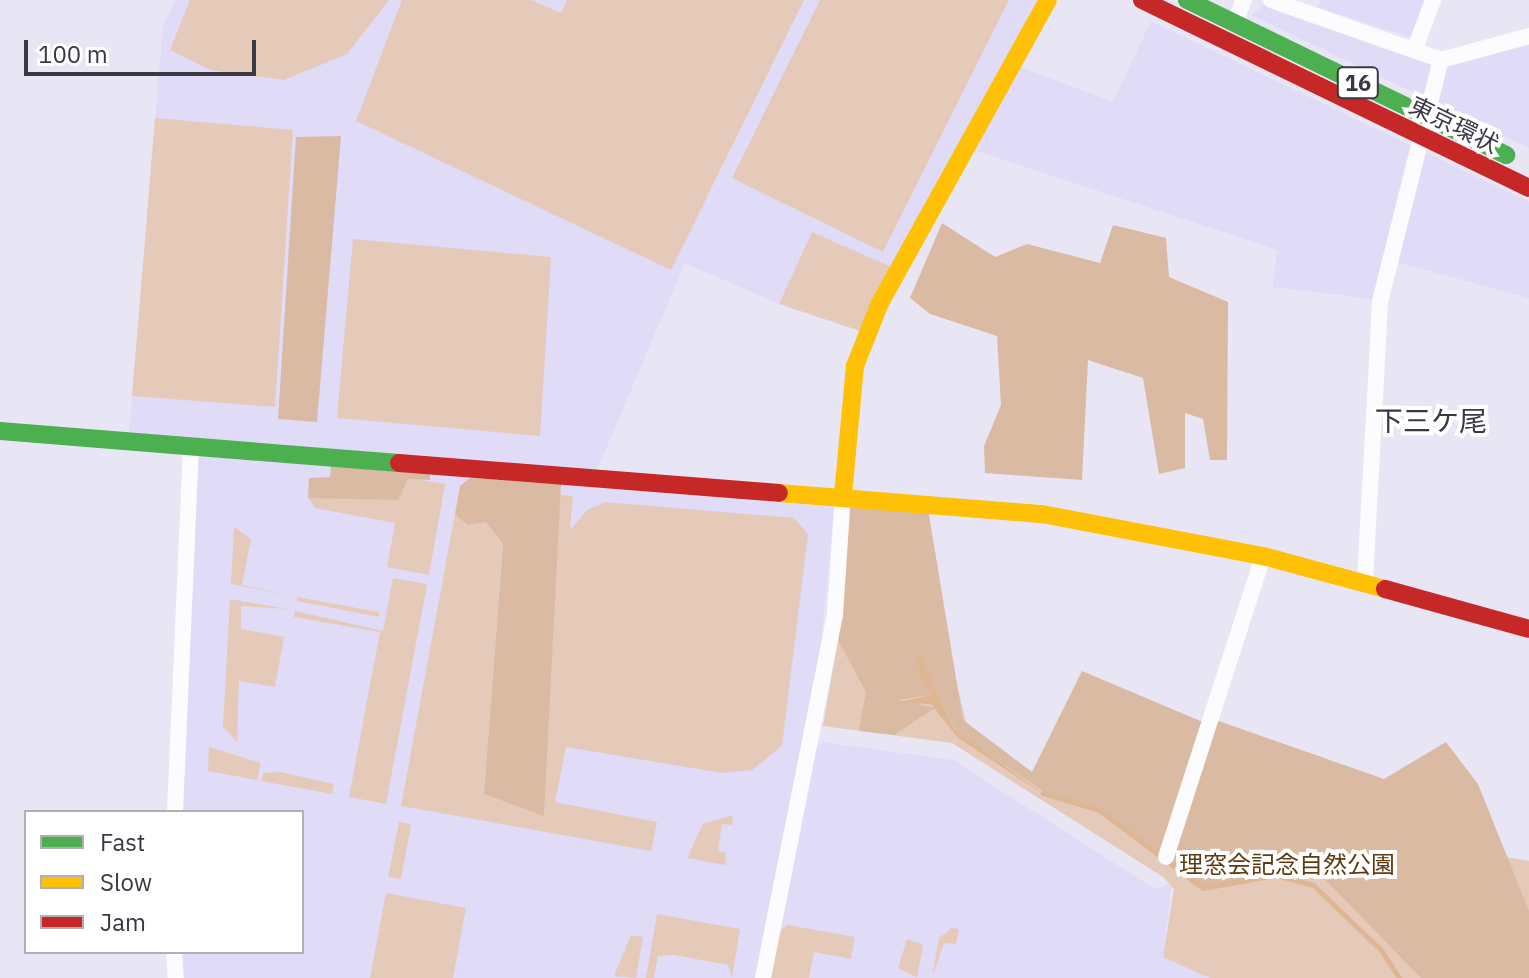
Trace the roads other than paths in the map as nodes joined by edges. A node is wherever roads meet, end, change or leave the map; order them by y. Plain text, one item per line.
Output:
1 (1048, 0) edge
2 (1142, 0) edge
3 (1187, 0) edge
4 (1244, 0) edge
5 (1271, 0) edge
6 (1433, 0) edge
7 (1235, 23) junction
8 (1529, 36) edge
9 (1416, 46) junction
10 (1441, 60) junction
11 (1423, 115) junction
12 (1421, 136) junction
13 (1529, 166) edge
14 (1529, 188) edge
15 (0, 431) edge
16 (191, 446) junction
17 (843, 495) junction
18 (1263, 556) junction
19 (1365, 581) junction
20 (1529, 629) edge
21 (175, 810) edge
22 (1166, 857) dead end
23 (174, 954) edge
24 (176, 978) edge
25 (763, 978) edge

1 - 17 main road
2 - 12 main road, 東京環状 / 16
3 - 7 main road, 東京環状 / 16
4 - 7 street
5 - 9 street
6 - 9 street
7 - 11 main road, 東京環状 / 16
8 - 10 street
9 - 10 street
10 - 11 street
11 - 12 street
11 - 13 main road, 東京環状 / 16
12 - 14 main road, 東京環状 / 16
12 - 19 street
15 - 16 main road
16 - 17 main road
16 - 21 street
17 - 18 main road
17 - 25 street
18 - 19 main road
18 - 22 street
19 - 20 main road
23 - 24 street

